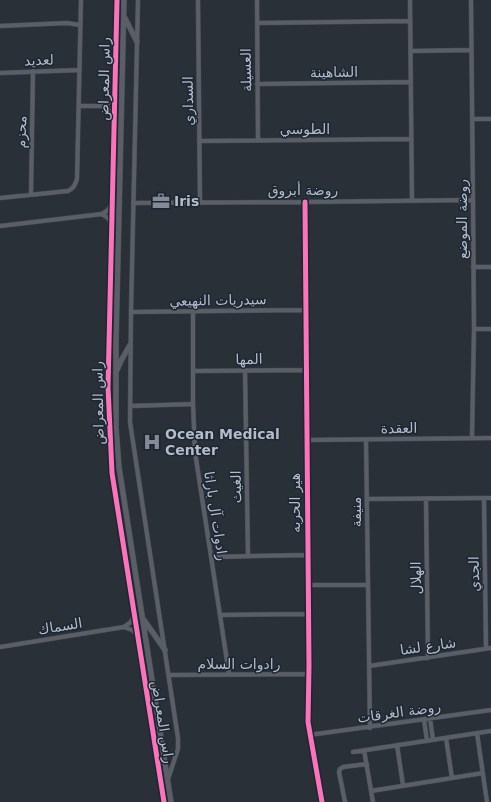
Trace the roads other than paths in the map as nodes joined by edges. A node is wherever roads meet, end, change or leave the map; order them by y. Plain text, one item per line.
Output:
1 (81, 0) edge
2 (124, 0) edge
3 (138, 0) edge
4 (198, 0) edge
5 (256, 0) edge
6 (410, 0) edge
7 (471, 0) edge
8 (117, 1) edge
9 (123, 15) junction
10 (410, 21) junction
11 (257, 23) junction
12 (80, 25) junction
13 (0, 26) edge
14 (137, 42) junction
15 (471, 50) junction
16 (410, 51) junction
17 (79, 70) junction
18 (33, 71) junction
19 (0, 72) edge
20 (411, 82) junction
21 (257, 84) junction
22 (115, 96) junction
23 (79, 106) junction
24 (105, 106) junction
25 (115, 115) junction
26 (472, 119) junction
27 (491, 119) edge
28 (411, 139) junction
29 (258, 140) junction
30 (199, 141) junction
31 (31, 194) junction
32 (0, 198) edge
33 (474, 200) junction
34 (412, 201) junction
35 (133, 202) junction
36 (200, 202) junction
37 (305, 202) junction
38 (112, 204) junction
39 (102, 214) junction
40 (112, 224) junction
41 (0, 226) edge
42 (473, 267) junction
43 (491, 267) edge
44 (305, 310) junction
45 (193, 311) junction
46 (131, 312) junction
47 (474, 329) junction
48 (491, 329) edge
49 (130, 345) junction
50 (245, 370) junction
51 (306, 370) junction
52 (193, 371) junction
53 (116, 375) junction
54 (193, 404) junction
55 (130, 406) junction
56 (472, 438) junction
57 (491, 438) edge
58 (306, 440) junction
59 (366, 440) junction
60 (484, 498) junction
61 (491, 498) edge
62 (367, 499) junction
63 (426, 499) junction
64 (308, 555) junction
65 (248, 556) junction
66 (211, 557) junction
67 (308, 585) junction
68 (367, 585) junction
69 (135, 614) junction
70 (308, 614) junction
71 (141, 615) junction
72 (220, 615) junction
73 (124, 627) junction
74 (138, 635) junction
75 (0, 647) edge
76 (489, 649) edge
77 (165, 650) junction
78 (428, 658) junction
79 (369, 666) junction
80 (229, 674) junction
81 (309, 674) junction
82 (169, 675) junction
83 (491, 710) edge
84 (430, 718) junction
85 (424, 719) junction
86 (370, 728) junction
87 (491, 731) edge
88 (478, 733) junction
89 (309, 735) junction
90 (446, 738) junction
91 (433, 740) junction
92 (427, 741) junction
93 (397, 745) junction
94 (364, 750) junction
95 (353, 752) dead end
96 (367, 764) junction
97 (483, 773) junction
98 (452, 778) junction
99 (168, 782) junction
100 (403, 785) junction
101 (372, 790) junction
102 (164, 802) edge
103 (171, 802) edge
104 (322, 802) edge
105 (345, 802) edge
106 (374, 802) edge
107 (486, 802) edge

1 - 12 street
2 - 9 street, راس المعراض
3 - 14 street, راس المعراض
4 - 30 street, السداري
5 - 11 street, العسيلة
6 - 10 street
7 - 15 street, روضة الموضع
8 - 22 street, راس المعراض
9 - 14 street
9 - 53 street, راس المعراض
10 - 11 street
10 - 16 street
11 - 21 street, العسيلة
12 - 13 street
12 - 17 street
14 - 35 street, راس المعراض
15 - 16 street
15 - 26 street, روضة الموضع
16 - 20 street
17 - 18 street, لعديد
17 - 23 street
18 - 19 street, لعديد
18 - 31 street, محزم
20 - 21 street, الشاهينة
20 - 28 street
21 - 29 street, العسيلة
22 - 24 street
22 - 25 street, راس المعراض
23 - 24 street
23 - 31 street
24 - 25 street
25 - 38 street, راس المعراض
26 - 27 street
26 - 33 street, روضة الموضع
28 - 29 street, الطوسي
28 - 34 street
29 - 30 street, الطوسي
30 - 36 street, السداري
31 - 32 street
33 - 34 street, روضة أبروق
33 - 42 street, روضة الموضع
34 - 37 street, روضة أبروق
35 - 36 street, روضة أبروق
35 - 46 street, راس المعراض
36 - 37 street, روضة أبروق
37 - 44 street, هير الحربه
38 - 39 street
38 - 40 street, راس المعراض
39 - 40 street
39 - 41 street
40 - 69 street, راس المعراض
42 - 43 street
42 - 47 street, روضة الموضع
44 - 45 street, سيدريات النهيعي
44 - 51 street, هير الحربه
45 - 46 street, سيدريات النهيعي
45 - 52 street, رادوات آل باراثا
46 - 49 street, راس المعراض
47 - 48 street
47 - 56 street, روضة الموضع
49 - 53 street
49 - 55 street, راس المعراض
50 - 51 street, المها
50 - 52 street, المها
50 - 65 street, الغيث
51 - 58 street, هير الحربه
52 - 54 street, رادوات آل باراثا
53 - 71 street, راس المعراض
54 - 55 street
54 - 66 street, رادوات آل باراثا
55 - 77 street, راس المعراض
56 - 57 street, العقدة
56 - 59 street, العقدة
58 - 59 street, العقدة
58 - 64 street, هير الحربه
59 - 62 street, منيفة
60 - 61 street
60 - 63 street
60 - 76 street, الجدي
62 - 63 street
62 - 68 street, منيفة
63 - 78 street, الهلال
64 - 65 street
64 - 67 street, هير الحربه
65 - 66 street
66 - 72 street, رادوات آل باراثا
67 - 68 street
67 - 70 street, هير الحربه
68 - 79 street, منيفة
69 - 73 street
69 - 74 street, راس المعراض
70 - 72 street
70 - 81 street, هير الحربه
71 - 77 street
71 - 99 street, راس المعراض
72 - 80 street, رادوات آل باراثا
73 - 74 street
73 - 75 street, السماك
74 - 102 street, راس المعراض
76 - 78 street, شارع لشا
77 - 82 street, راس المعراض
78 - 79 street, شارع لشا
79 - 86 street, منيفة
80 - 81 street, رادوات السلام
80 - 82 street, رادوات السلام
81 - 89 street, هير الحربه
82 - 99 street, راس المعراض
83 - 84 street, روضة الغرقات
84 - 85 street, روضة الغرقات
84 - 91 street
85 - 86 street, روضة الغرقات
85 - 92 street
86 - 89 street, روضة الغرقات
87 - 88 street
88 - 90 street
88 - 97 street
89 - 104 street, هير الحربه
90 - 91 street
90 - 98 street
91 - 92 street
92 - 93 street
93 - 94 street
93 - 100 street
94 - 95 street
94 - 96 street
96 - 101 street
96 - 105 street
97 - 98 street
97 - 107 street
98 - 100 street
99 - 103 street, راس المعراض
100 - 101 street
101 - 106 street

